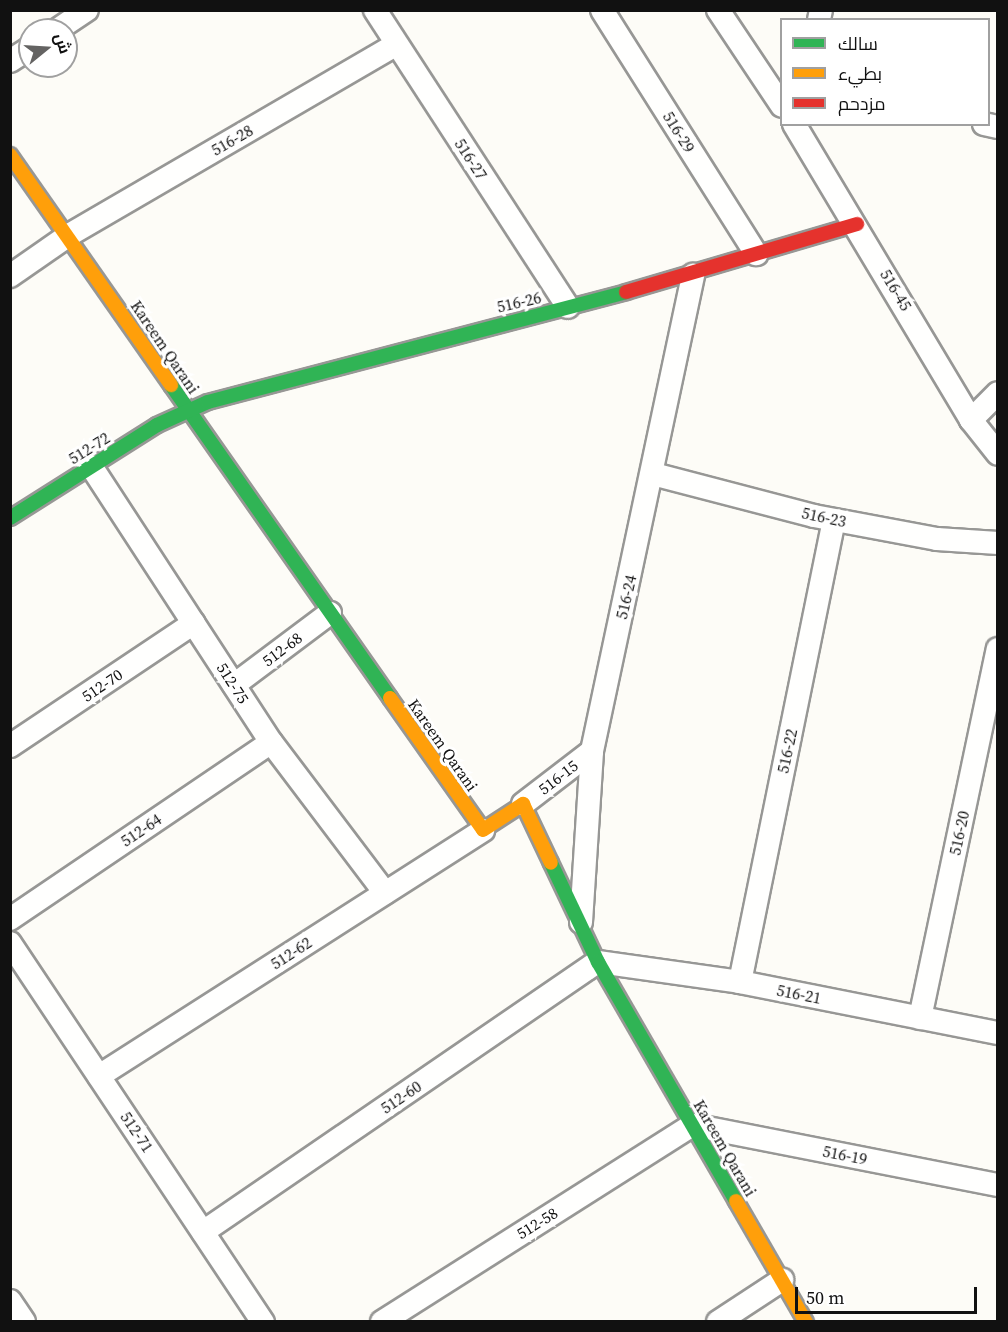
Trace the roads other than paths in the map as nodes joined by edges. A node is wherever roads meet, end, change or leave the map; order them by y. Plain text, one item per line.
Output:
1 (375, 10) edge
2 (602, 10) edge
3 (718, 10) edge
4 (396, 45) junction
5 (780, 103) edge
6 (795, 126) edge
7 (10, 155) edge
8 (857, 224) junction
9 (69, 235) junction
10 (756, 254) junction
11 (693, 274) junction
12 (10, 276) edge
13 (568, 307) junction
14 (998, 393) edge
15 (188, 411) junction
16 (971, 420) junction
17 (998, 454) edge
18 (91, 466) junction
19 (653, 474) junction
20 (10, 518) edge
21 (834, 520) junction
22 (998, 543) edge
23 (330, 613) junction
24 (194, 623) junction
25 (998, 649) edge
26 (234, 685) junction
27 (271, 742) junction
28 (10, 746) edge
29 (592, 751) junction
30 (523, 804) junction
31 (483, 830) junction
32 (385, 893) junction
33 (10, 919) edge
34 (581, 922) junction
35 (10, 943) edge
36 (598, 962) junction
37 (740, 982) junction
38 (920, 1018) junction
39 (998, 1033) edge
40 (99, 1076) junction
41 (692, 1125) junction
42 (998, 1185) edge
43 (203, 1232) junction
44 (782, 1280) junction
45 (263, 1322) edge
46 (382, 1322) edge
47 (718, 1322) edge
48 (806, 1322) edge

1 - 4 street, 516-27
2 - 10 street, 516-29
3 - 5 street
4 - 9 street, 516-28
4 - 13 street, 516-27
6 - 8 street, 516-45
7 - 9 street, Kareem Qarani
8 - 10 street, 516-26
8 - 16 street, 516-45
9 - 12 street, 516-28
9 - 15 street, Kareem Qarani
10 - 11 street, 516-26
11 - 13 street, 516-26
11 - 19 street, 516-24
13 - 15 street, 516-26
14 - 16 street
15 - 18 street, 512-72
15 - 23 street, Kareem Qarani
16 - 17 street, 516-45
18 - 20 street, 512-72
18 - 24 street, 512-75
19 - 21 street, 516-23
19 - 29 street, 516-24
21 - 22 street, 516-23
21 - 37 street, 516-22
23 - 26 street, 512-68
23 - 31 street, Kareem Qarani
24 - 26 street, 512-75
24 - 28 street, 512-70
25 - 38 street, 516-20
26 - 27 street, 512-75
27 - 32 street, 512-75
27 - 33 street, 512-64
29 - 30 street, 516-15
29 - 34 street, 516-24
30 - 31 street
30 - 34 street, Kareem Qarani
31 - 32 street, 512-62
32 - 40 street, 512-62
34 - 36 street, Kareem Qarani
35 - 40 street, 512-71
36 - 37 street, 516-21
36 - 41 street, Kareem Qarani
36 - 43 street, 512-60
37 - 38 street, 516-21
38 - 39 street, 516-21
40 - 43 street, 512-71
41 - 42 street, 516-19
41 - 44 street, Kareem Qarani
41 - 46 street, 512-58
43 - 45 street, 512-71
44 - 47 street
44 - 48 street, Kareem Qarani

